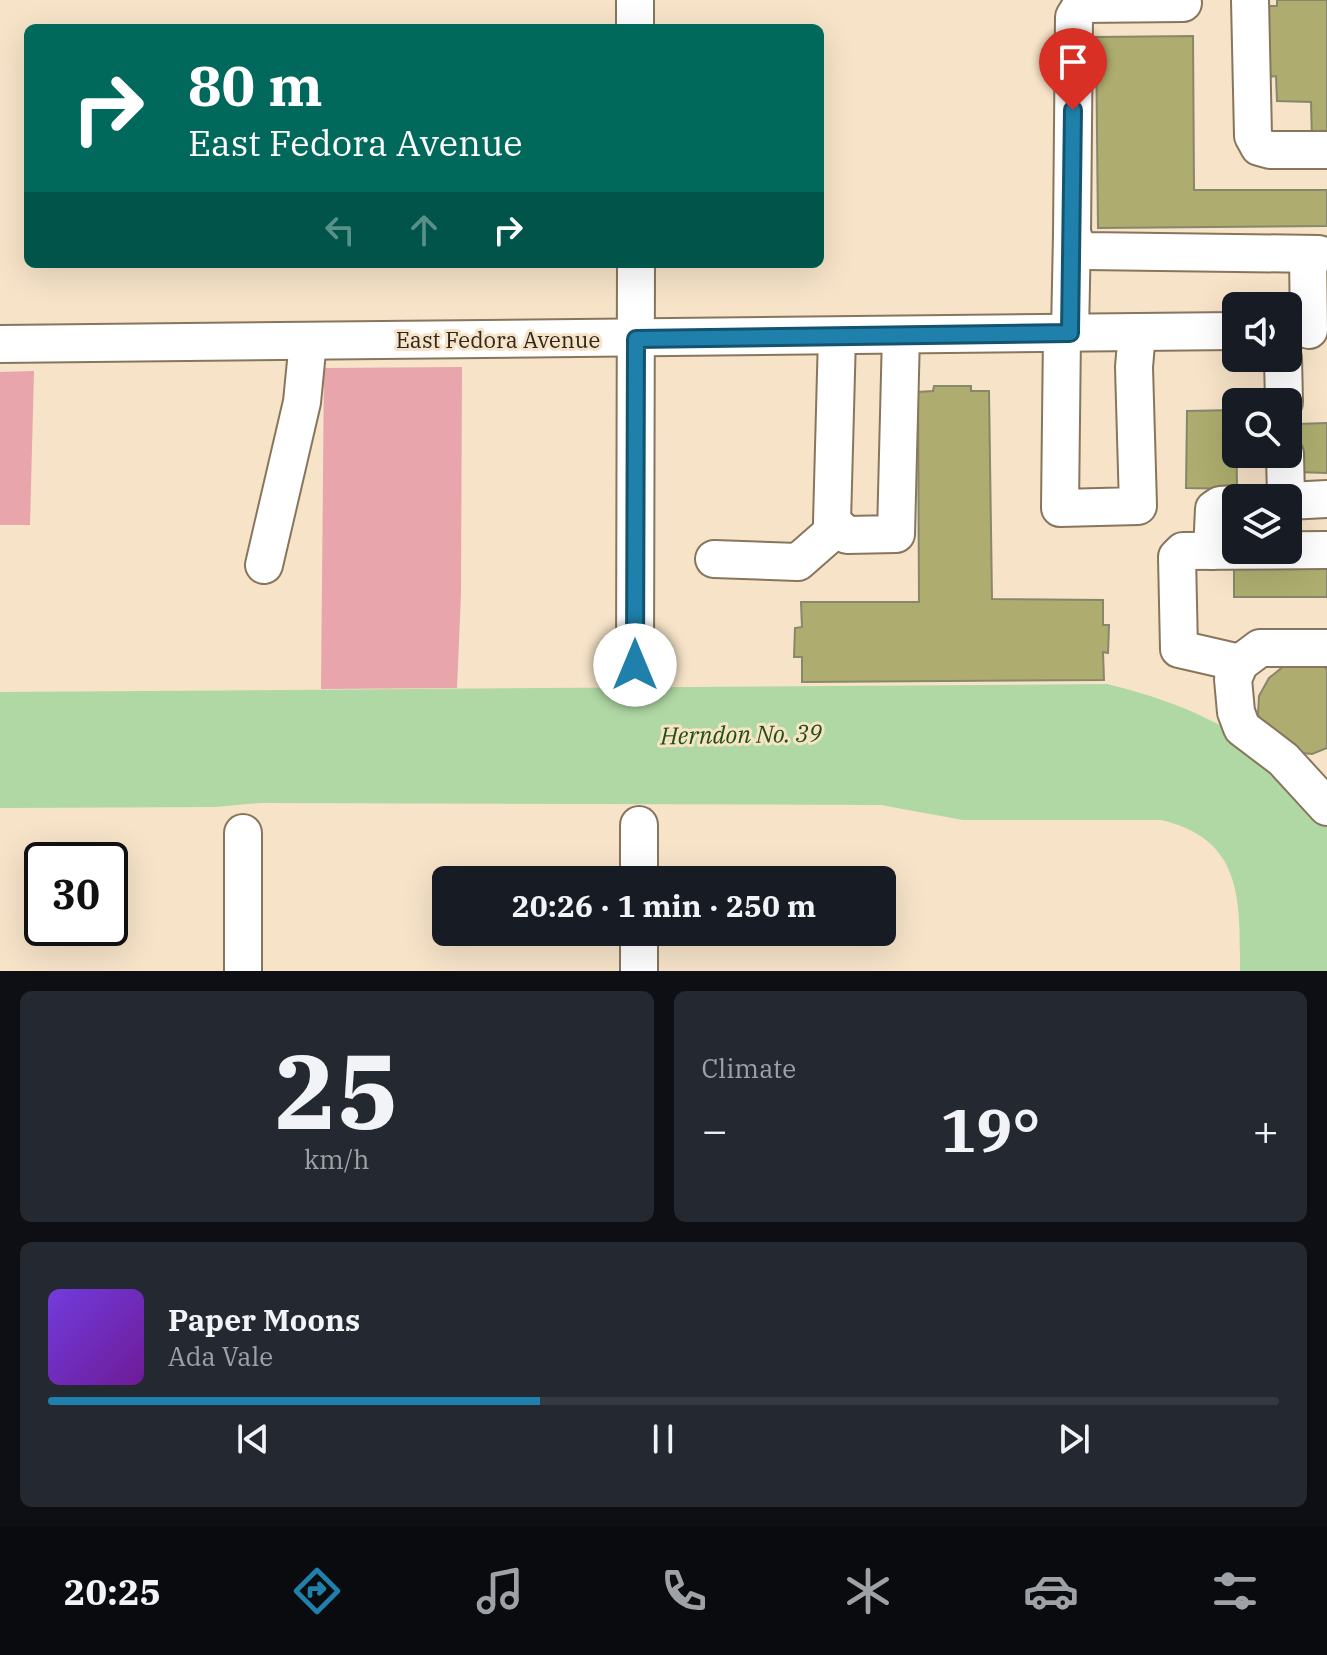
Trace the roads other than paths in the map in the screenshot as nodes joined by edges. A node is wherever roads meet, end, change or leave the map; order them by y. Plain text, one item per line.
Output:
1 (635, 0) edge
2 (1250, 0) edge
3 (1082, 2) edge
4 (1183, 3) dead end
5 (635, 24) edge
6 (1327, 150) edge
7 (1072, 234) junction
8 (636, 268) edge
9 (1308, 330) edge
10 (1222, 331) edge
11 (1137, 332) junction
12 (1066, 333) junction
13 (901, 335) junction
14 (837, 336) junction
15 (636, 339) junction
16 (308, 341) junction
17 (0, 344) edge
18 (1327, 499) edge
19 (1302, 500) edge
20 (1222, 505) edge
21 (838, 527) junction
22 (1327, 550) edge
23 (1212, 551) junction
24 (714, 559) dead end
25 (264, 565) dead end
26 (1327, 648) edge
27 (1240, 663) junction
28 (635, 665) dead end
29 (1327, 807) edge
30 (639, 825) dead end
31 (243, 833) dead end
32 (639, 866) edge
33 (639, 946) edge
34 (243, 971) edge
35 (639, 971) edge

1 - 5 street
2 - 6 street
3 - 4 street
3 - 7 street
7 - 9 street
7 - 12 street
8 - 15 street
10 - 11 street, East Fedora Avenue
11 - 12 street, East Fedora Avenue
11 - 12 street
12 - 13 street, East Fedora Avenue
13 - 14 street, East Fedora Avenue
13 - 21 street
14 - 15 street, East Fedora Avenue
14 - 21 street
15 - 16 street, East Fedora Avenue
15 - 28 street
16 - 17 street, East Fedora Avenue
16 - 25 street
18 - 19 street
20 - 23 street
21 - 24 street
22 - 23 street
23 - 27 street
26 - 27 street
27 - 29 street
30 - 32 street
31 - 34 street
33 - 35 street

